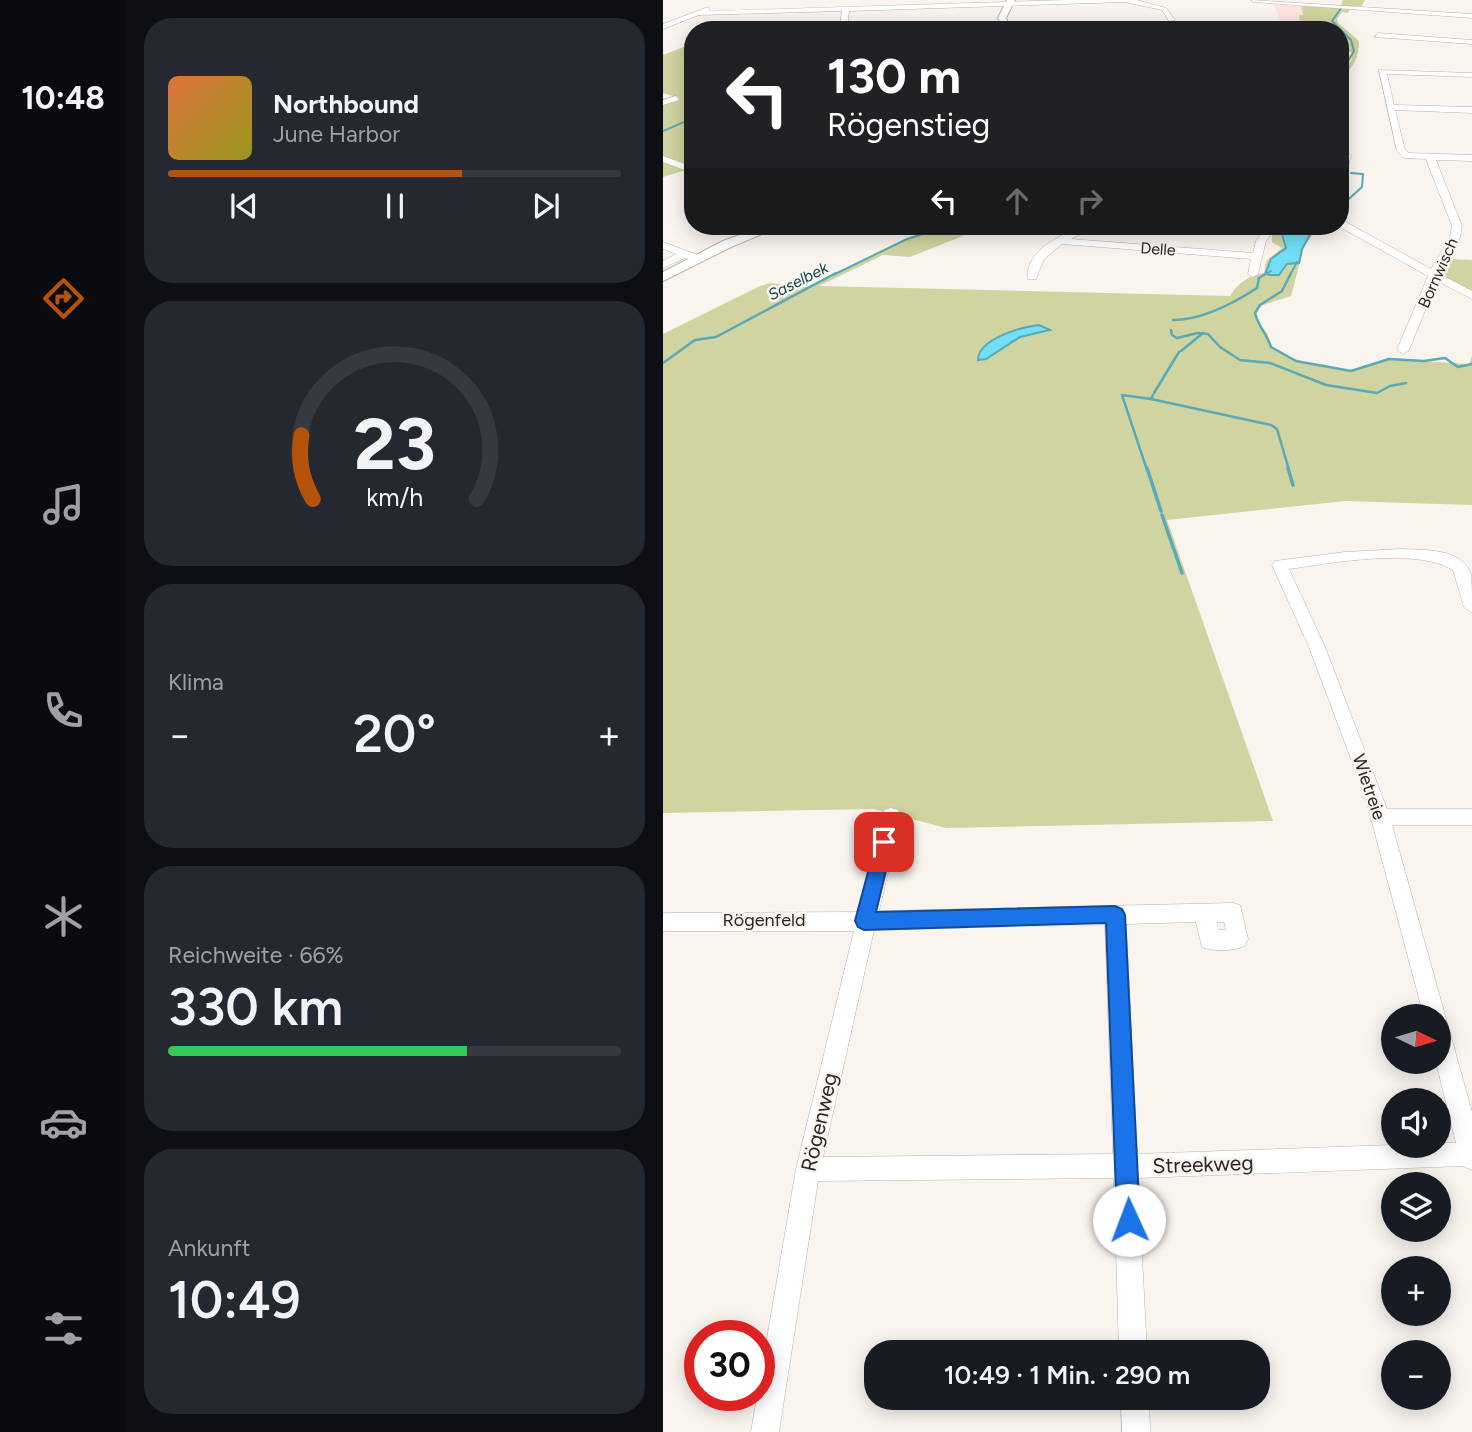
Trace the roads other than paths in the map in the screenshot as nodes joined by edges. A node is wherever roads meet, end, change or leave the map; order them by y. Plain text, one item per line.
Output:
1 (1124, 0) edge
2 (1134, 0) edge
3 (1254, 0) edge
4 (1270, 1) edge
5 (1009, 2) edge
6 (720, 4) dead end
7 (1384, 8) junction
8 (846, 9) junction
9 (698, 13) junction
10 (1472, 16) edge
11 (684, 19) junction
12 (1379, 19) dead end
13 (663, 21) edge
14 (844, 21) edge
15 (1003, 21) edge
16 (1179, 21) edge
17 (1277, 21) edge
18 (663, 27) edge
19 (1378, 35) dead end
20 (1472, 42) edge
21 (1472, 75) edge
22 (676, 97) dead end
23 (663, 103) edge
24 (1390, 107) junction
25 (1472, 110) edge
26 (1429, 157) junction
27 (1472, 158) edge
28 (663, 159) edge
29 (684, 167) edge
30 (1349, 228) edge
31 (750, 235) edge
32 (1072, 235) edge
33 (1265, 235) edge
34 (1060, 241) junction
35 (663, 245) edge
36 (690, 256) junction
37 (1257, 256) junction
38 (663, 265) edge
39 (1253, 274) dead end
40 (1434, 275) junction
41 (663, 277) edge
42 (1032, 277) dead end
43 (1472, 296) edge
44 (1403, 349) dead end
45 (1472, 607) edge
46 (891, 816) dead end
47 (1380, 817) junction
48 (1472, 817) edge
49 (1205, 913) dead end
50 (1115, 915) junction
51 (864, 921) junction
52 (663, 923) edge
53 (1431, 1004) edge
54 (1450, 1074) edge
55 (1471, 1155) edge
56 (1127, 1166) junction
57 (808, 1169) junction
58 (1133, 1340) edge
59 (1135, 1410) edge
60 (765, 1432) edge
61 (1136, 1432) edge

1 - 2 street
1 - 5 street
1 - 16 street
3 - 4 street
4 - 7 street
4 - 17 street
5 - 8 street
5 - 15 main road
6 - 9 street
7 - 10 street
7 - 12 street
8 - 9 street
8 - 14 street
9 - 11 street
11 - 13 street
11 - 18 street
19 - 20 street
21 - 24 street
22 - 23 street
24 - 25 street
24 - 26 street
26 - 27 street
26 - 40 street, Bornwisch
28 - 29 street
30 - 40 street
31 - 36 main road
32 - 34 street
33 - 37 street
34 - 37 street, Delle
34 - 42 street
35 - 36 street
36 - 38 street
36 - 41 main road
37 - 39 street
40 - 43 street
40 - 44 street, Bornwisch
45 - 47 street, Wietreie
46 - 51 street, Rögenweg
47 - 48 street
47 - 53 street, Wietreie
49 - 50 street, Rögenfeld
50 - 51 street, Rögenfeld
50 - 56 street
51 - 52 street, Rögenfeld
51 - 57 street, Rögenweg
54 - 55 street
55 - 56 street, Streekweg
56 - 57 street, Streekweg
56 - 58 street
57 - 60 street, Rögenweg
59 - 61 street

